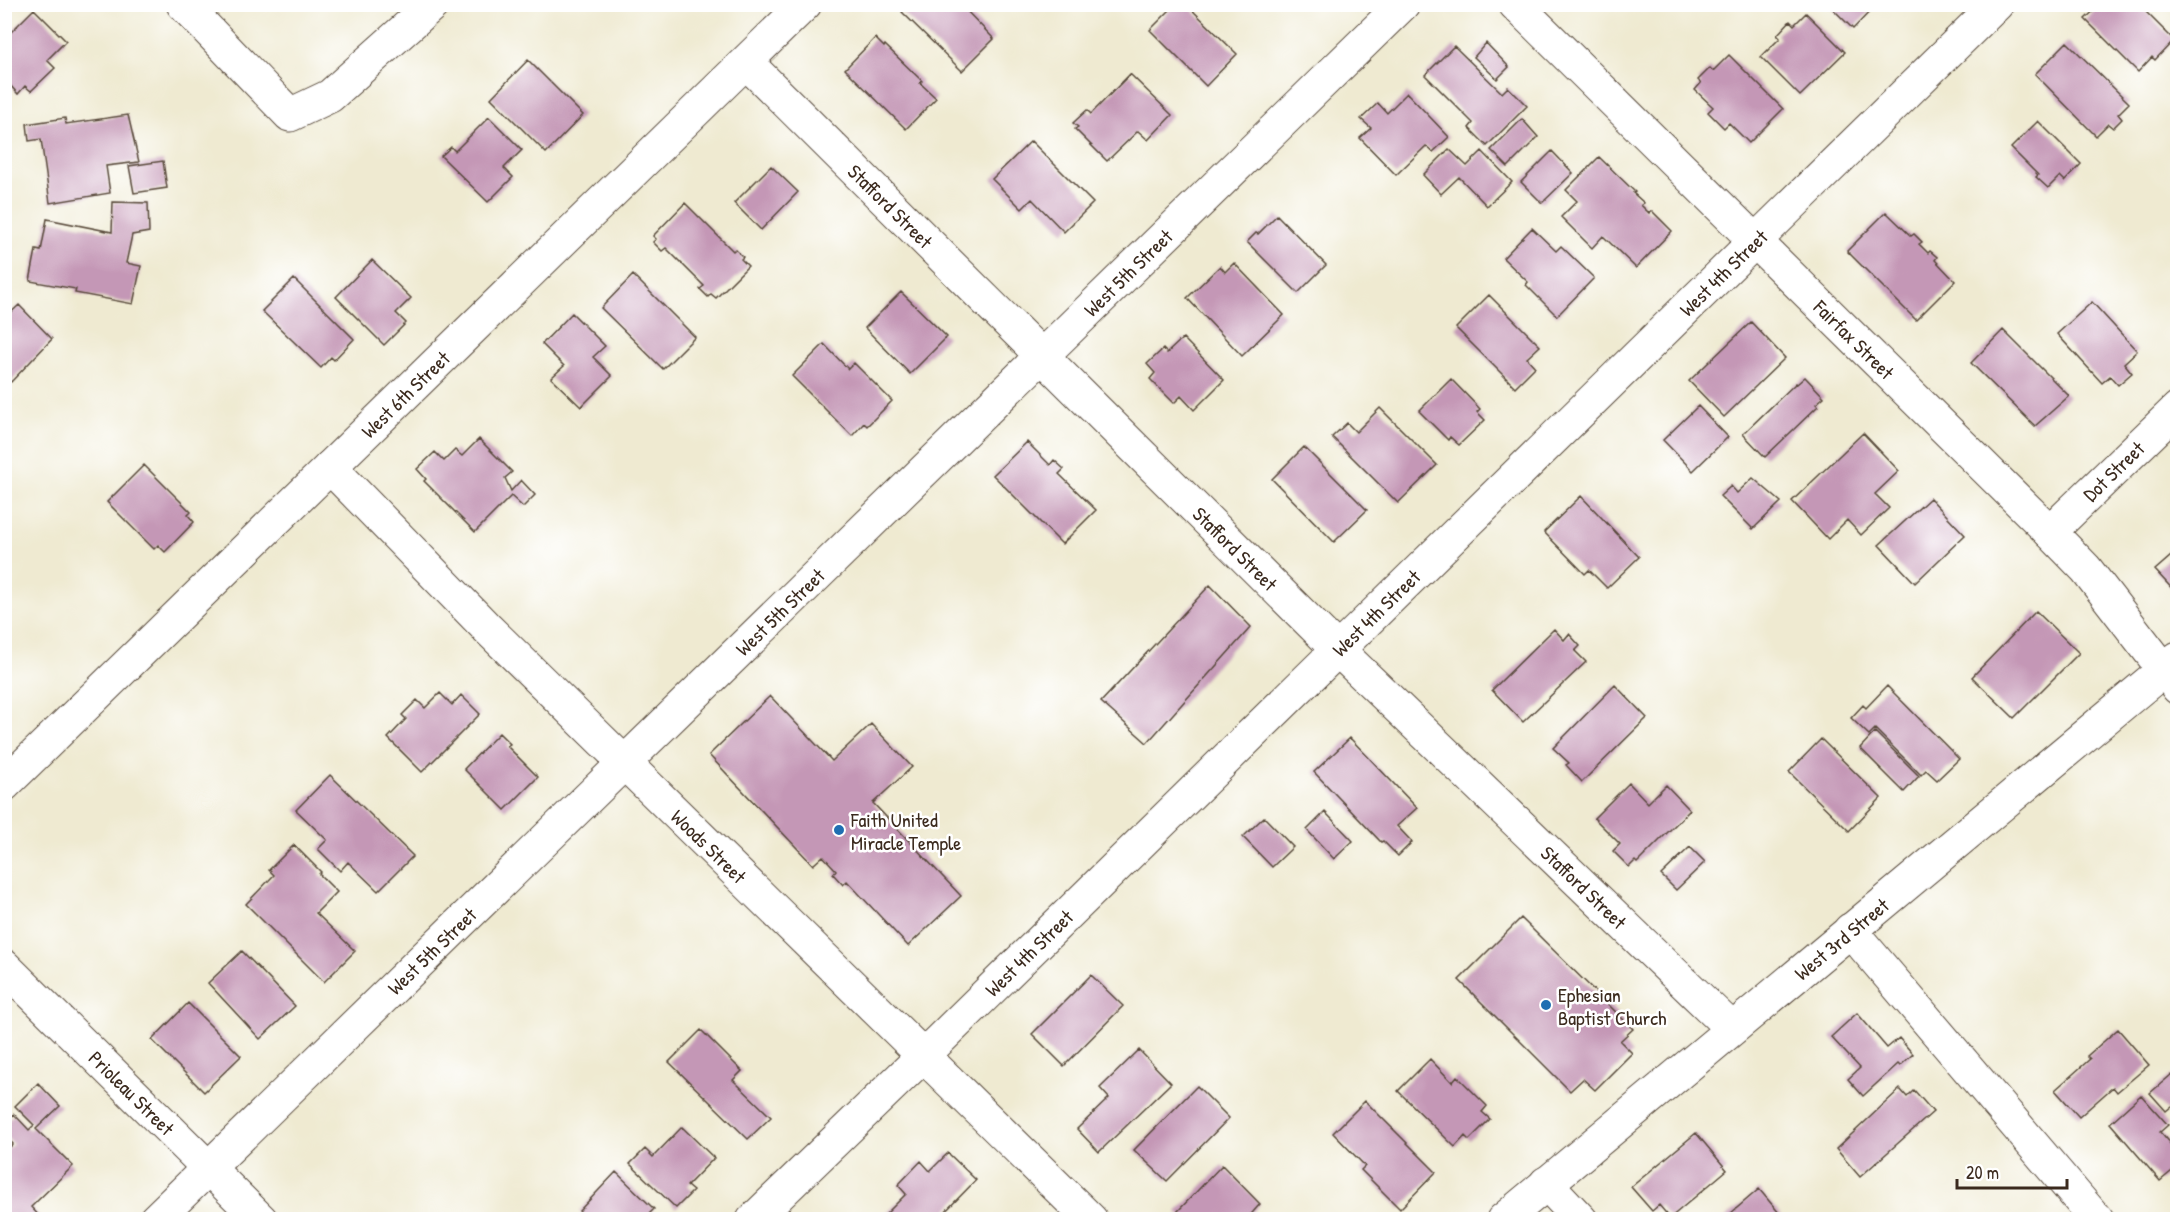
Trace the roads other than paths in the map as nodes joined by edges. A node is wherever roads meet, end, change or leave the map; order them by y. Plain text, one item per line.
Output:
1 (183, 4) edge
2 (433, 4) edge
3 (806, 4) edge
4 (1402, 4) edge
5 (1515, 4) edge
6 (1997, 4) edge
7 (746, 62) junction
8 (1755, 242) junction
9 (1043, 357) junction
10 (2178, 408) edge
11 (330, 467) junction
12 (2050, 532) junction
13 (1337, 649) junction
14 (2173, 672) edge
15 (624, 761) junction
16 (4, 785) edge
17 (1850, 930) junction
18 (4, 966) edge
19 (1731, 1028) junction
20 (924, 1055) junction
21 (207, 1167) junction
22 (1546, 1183) junction
23 (155, 1220) edge
24 (261, 1220) edge
25 (753, 1220) edge
26 (1090, 1220) edge
27 (1503, 1220) edge
28 (1581, 1220) edge
29 (2097, 1220) edge

1 - 2 street
3 - 7 street, West 6th Street
4 - 9 street, West 5th Street
5 - 8 street, Fairfax Street
6 - 8 street, West 4th Street
7 - 9 street, Stafford Street
7 - 11 street, West 6th Street
8 - 12 street, Fairfax Street
8 - 13 street, West 4th Street
9 - 13 street, Stafford Street
9 - 15 street, West 5th Street
10 - 12 street, Dot Street
11 - 15 street, Woods Street
11 - 16 street, West 6th Street
12 - 14 street, Fairfax Street
13 - 19 street, Stafford Street
13 - 20 street, West 4th Street
14 - 17 street, West 3rd Street
15 - 20 street, Woods Street
15 - 21 street, West 5th Street
17 - 19 street, West 3rd Street
17 - 29 street
18 - 21 street, Prioleau Street
19 - 22 street, West 3rd Street
20 - 25 street, West 4th Street
20 - 26 street, Woods Street
21 - 23 street, West 5th Street
21 - 24 street, Prioleau Street
22 - 27 street, West 3rd Street
22 - 28 street

